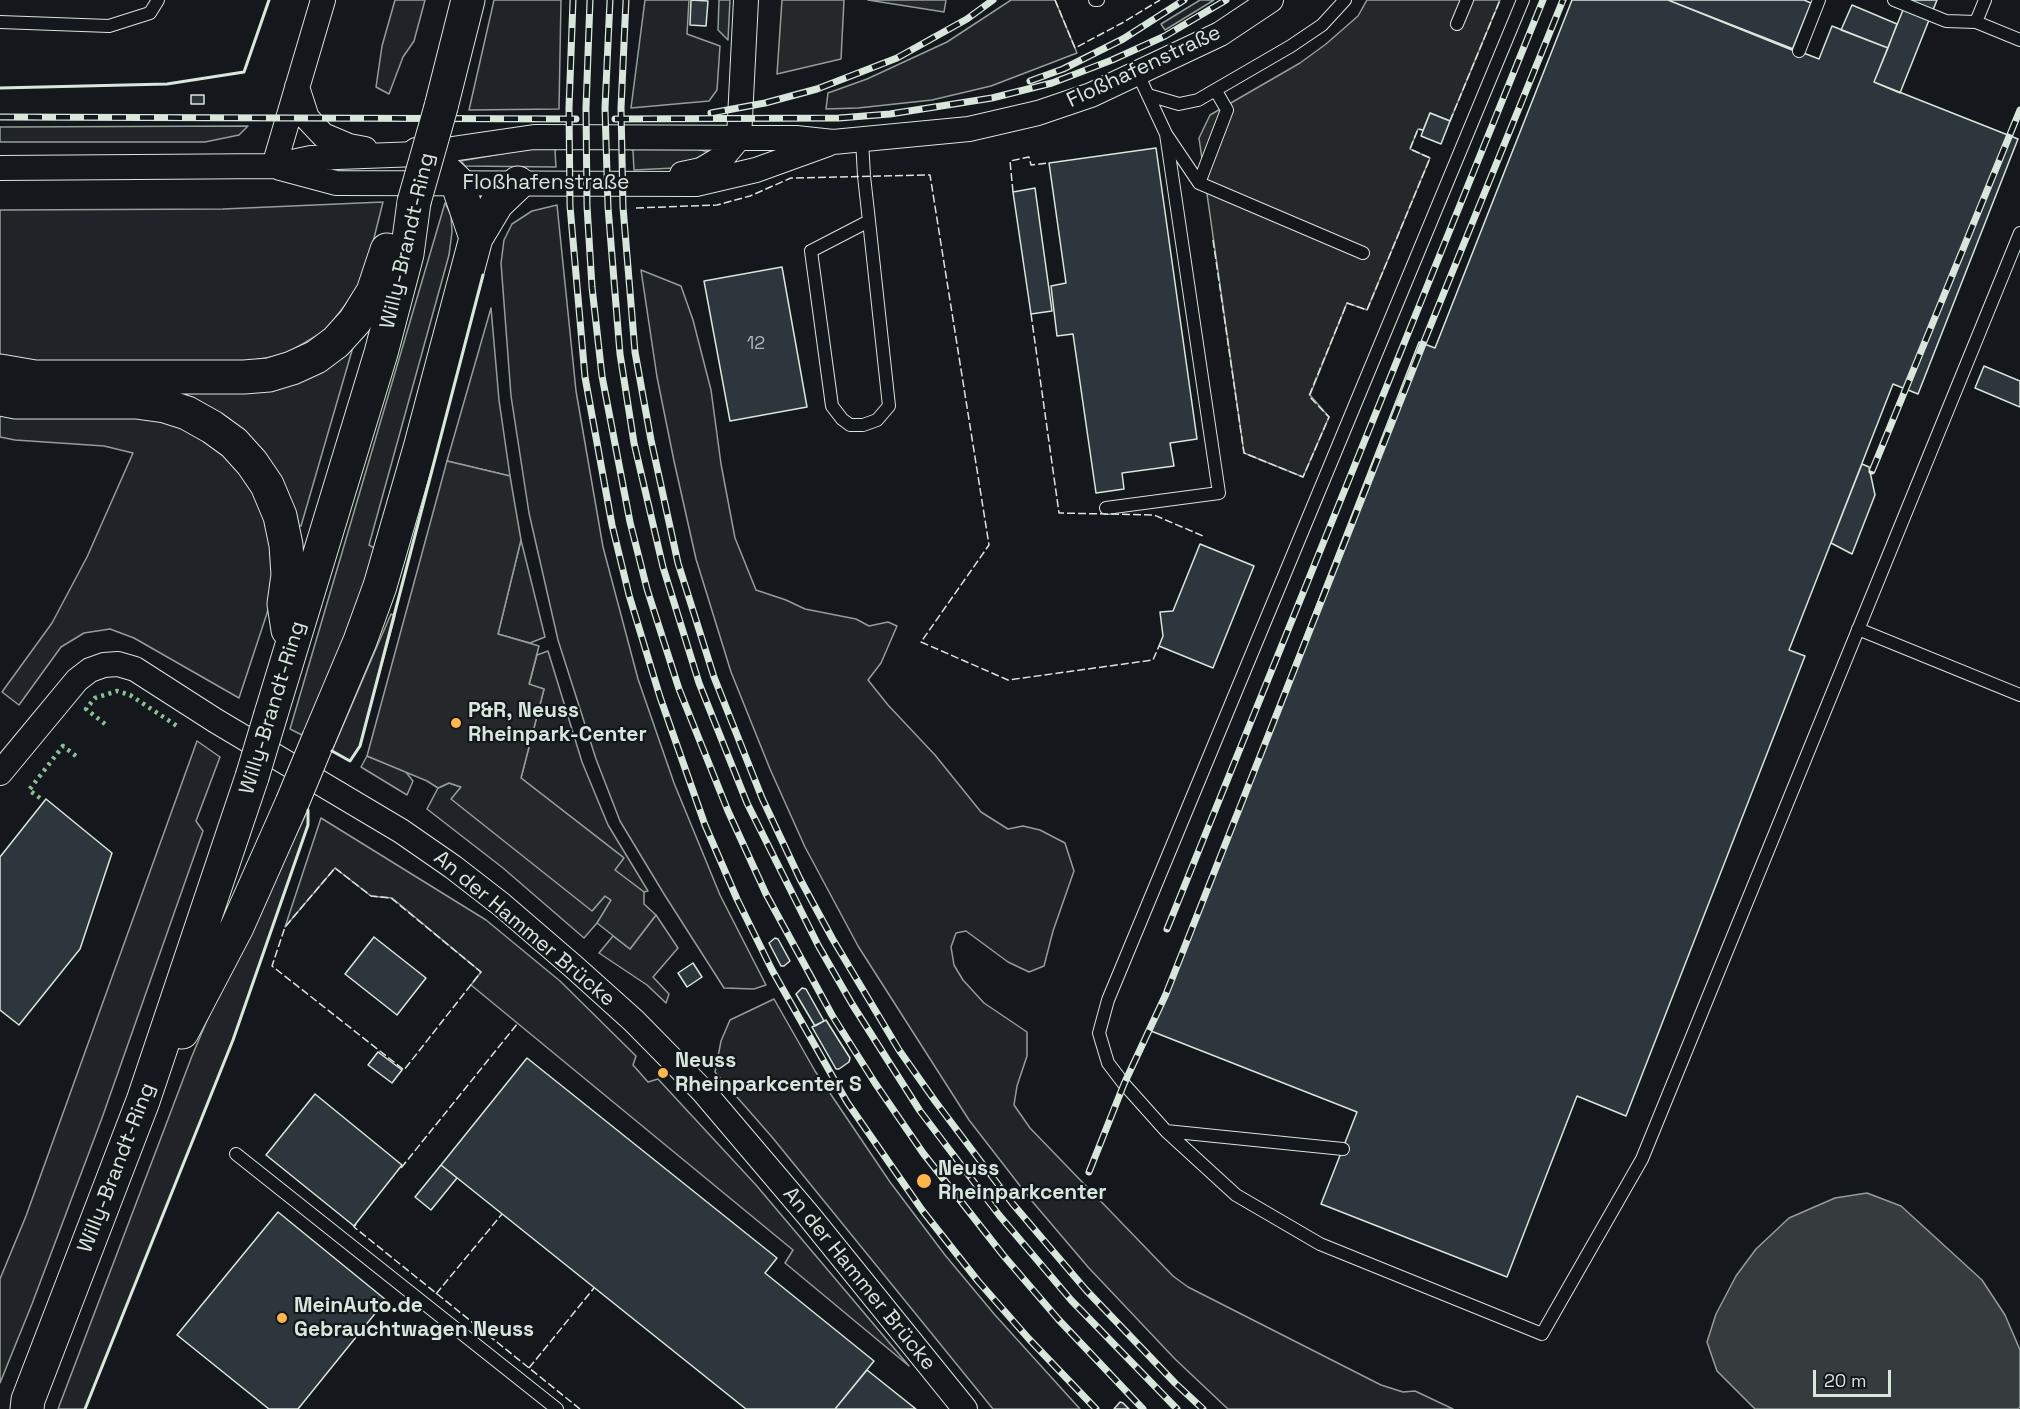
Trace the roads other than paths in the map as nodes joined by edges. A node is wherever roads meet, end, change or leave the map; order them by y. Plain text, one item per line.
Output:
1 (158, 0) edge
2 (322, 0) edge
3 (468, 0) edge
4 (746, 0) edge
5 (1271, 0) edge
6 (1345, 0) edge
7 (1467, 0) edge
8 (1523, 0) edge
9 (1819, 0) edge
10 (1894, 0) edge
11 (1985, 0) edge
12 (0, 22) edge
13 (1976, 22) junction
14 (1457, 24) dead end
15 (2020, 40) edge
16 (1799, 51) dead end
17 (1143, 85) junction
18 (297, 87) junction
19 (1216, 91) junction
20 (1166, 134) junction
21 (739, 138) junction
22 (862, 140) junction
23 (833, 142) junction
24 (405, 154) junction
25 (274, 166) junction
26 (0, 168) edge
27 (458, 182) junction
28 (518, 183) junction
29 (1199, 183) junction
30 (640, 184) junction
31 (414, 202) junction
32 (869, 221) junction
33 (2020, 233) edge
34 (476, 238) junction
35 (1363, 253) dead end
36 (0, 371) edge
37 (0, 399) edge
38 (1106, 508) dead end
39 (1858, 629) junction
40 (291, 650) junction
41 (2020, 695) edge
42 (0, 773) edge
43 (143, 1101) junction
44 (1166, 1131) junction
45 (1343, 1149) dead end
46 (236, 1154) dead end
47 (26, 1406) edge
48 (557, 1409) edge
49 (965, 1409) edge

1 - 12 lane
2 - 18 street
3 - 31 main road, Willy-Brandt-Ring, bridge
4 - 21 street
5 - 17 street, Floßhafenstraße
6 - 19 lane
7 - 14 lane
8 - 44 lane
9 - 16 lane
10 - 13 lane
11 - 13 lane
13 - 15 lane
17 - 19 lane
17 - 20 lane
17 - 22 street, Floßhafenstraße
18 - 24 street, Floßhafenstraße
18 - 25 street
19 - 29 lane
20 - 29 lane
20 - 38 lane
21 - 23 street, Floßhafenstraße
21 - 24 street, Floßhafenstraße
21 - 30 street, Floßhafenstraße
22 - 23 street, Floßhafenstraße
22 - 32 lane
23 - 30 street, Floßhafenstraße
24 - 25 street, Floßhafenstraße
24 - 27 main road
25 - 26 street, Floßhafenstraße
25 - 27 street, Floßhafenstraße
27 - 28 street, Floßhafenstraße
27 - 34 main road
28 - 30 street, Floßhafenstraße
28 - 34 main road
29 - 35 lane
31 - 36 main road
31 - 40 main road, Willy-Brandt-Ring
32 - 32 lane
33 - 39 lane
34 - 43 main road, bridge
37 - 40 main road
39 - 41 lane
39 - 44 lane
40 - 43 main road, Willy-Brandt-Ring, bridge
42 - 49 street, An der Hammer Brücke
43 - 47 main road, Willy-Brandt-Ring
44 - 45 lane
46 - 48 lane

